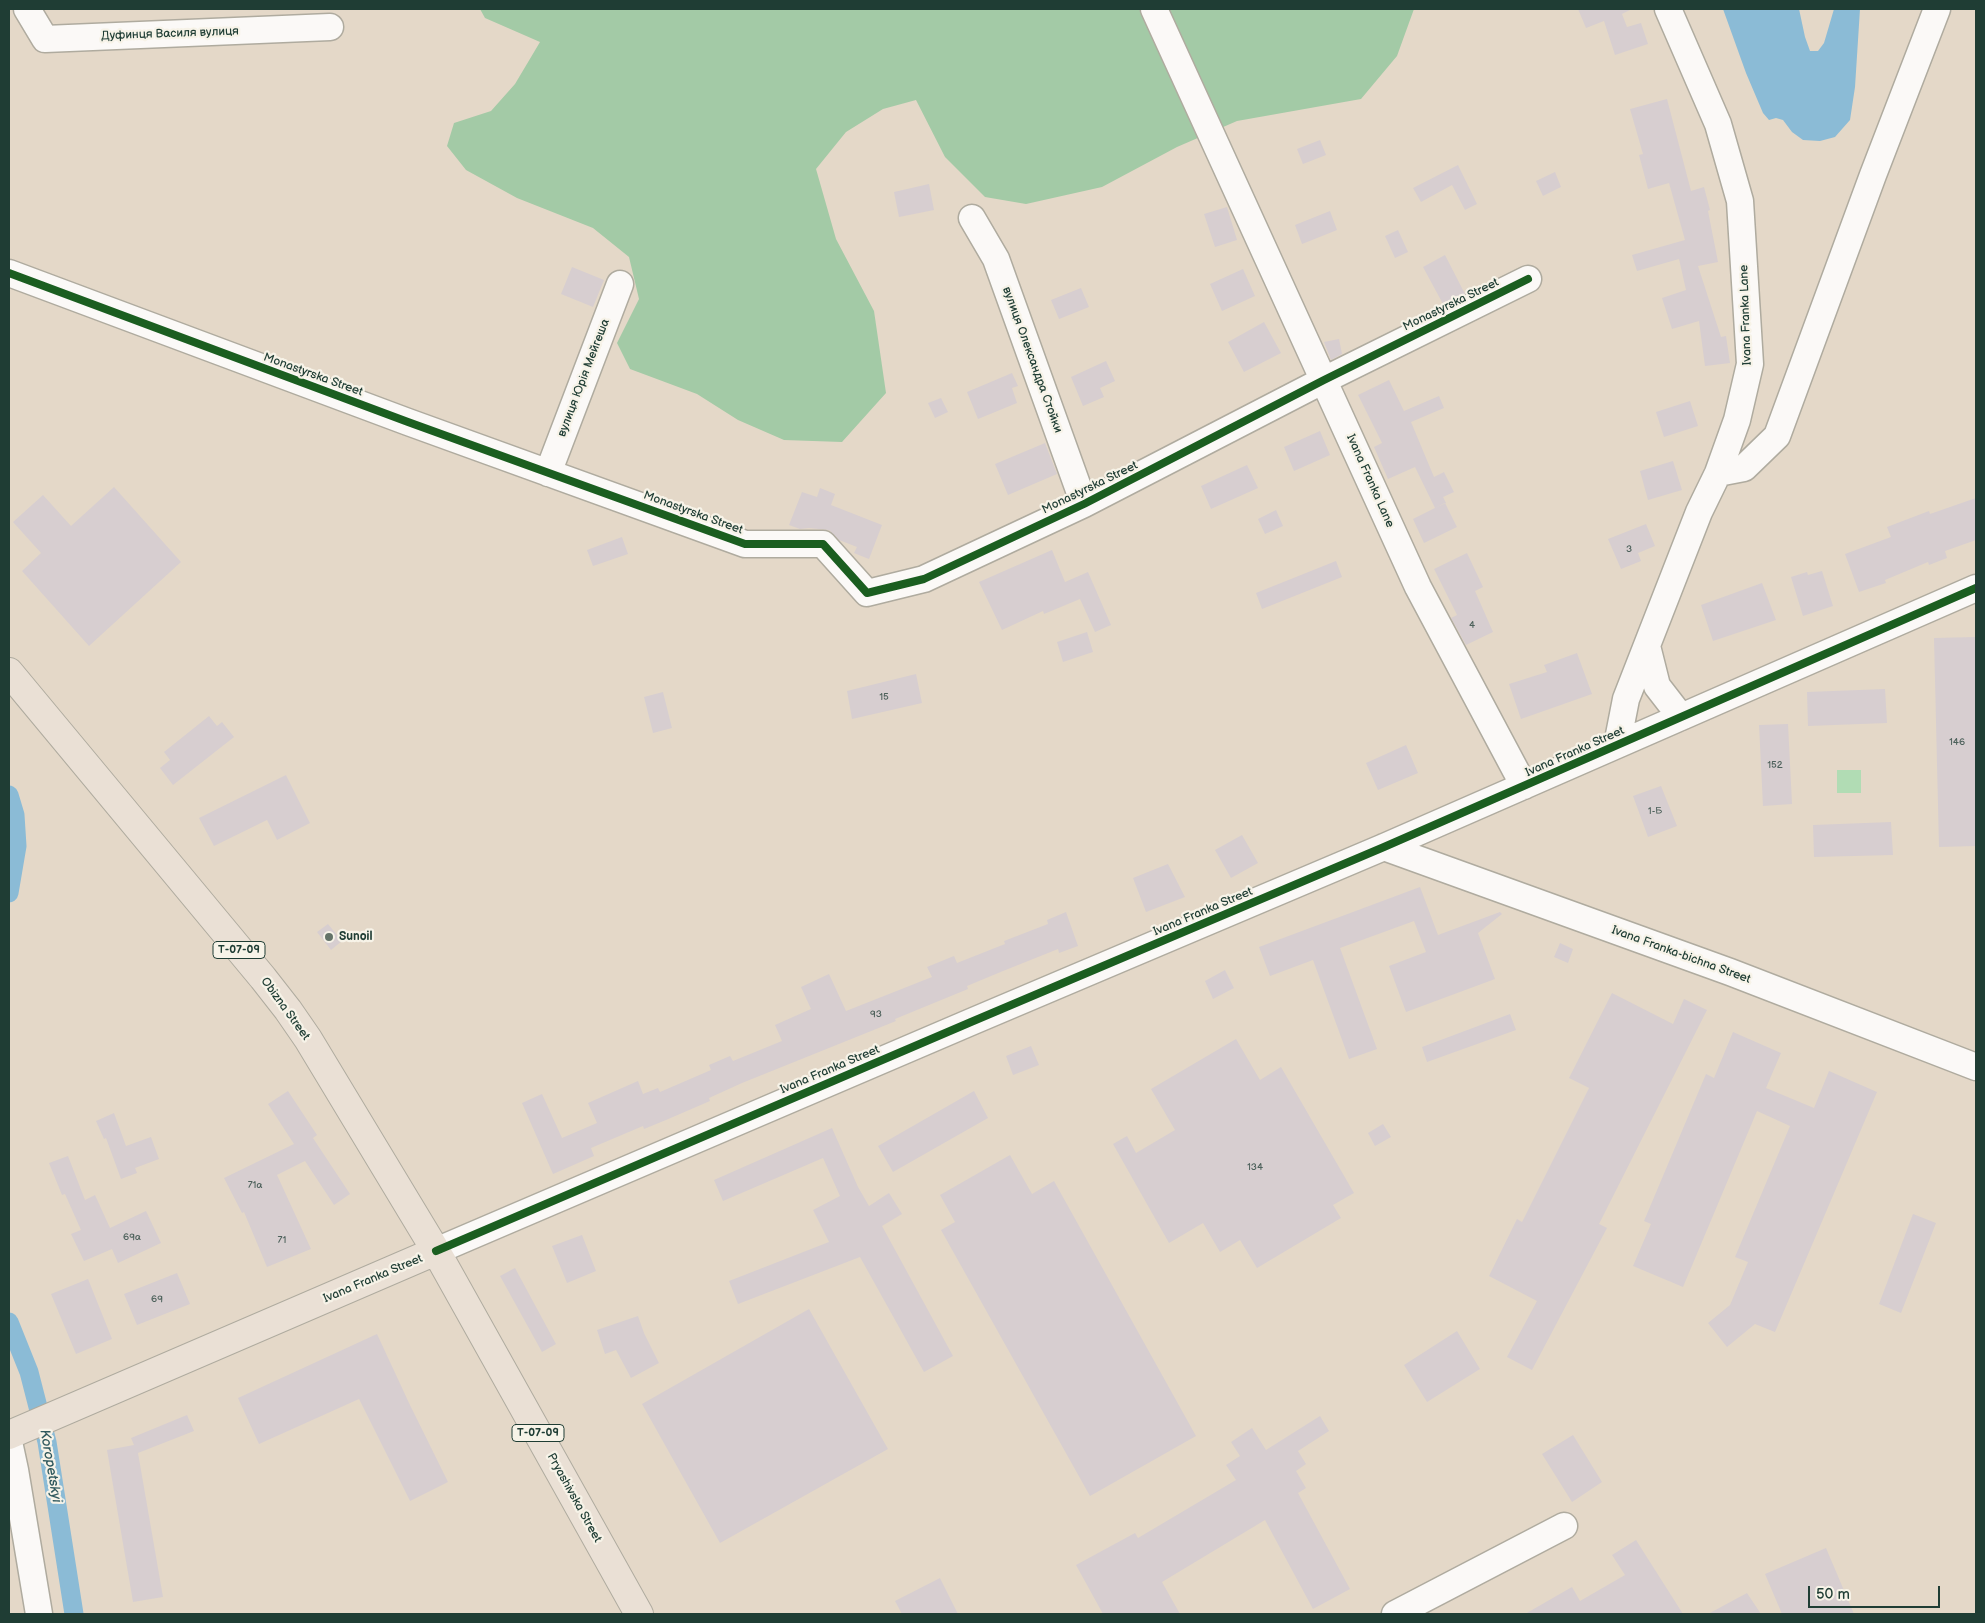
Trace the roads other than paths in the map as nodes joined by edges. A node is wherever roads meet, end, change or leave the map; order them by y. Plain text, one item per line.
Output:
1 (27, 9) edge
2 (1154, 9) edge
3 (1668, 9) edge
4 (1937, 9) edge
5 (330, 27) dead end
6 (972, 218) dead end
7 (9, 273) edge
8 (1528, 279) dead end
9 (620, 284) dead end
10 (1324, 380) junction
11 (548, 473) junction
12 (1718, 473) junction
13 (1084, 504) junction
14 (1976, 588) edge
15 (1647, 646) junction
16 (9, 672) edge
17 (1681, 717) junction
18 (1617, 746) junction
19 (1524, 786) junction
20 (1384, 848) junction
21 (1976, 1067) edge
22 (436, 1252) junction
23 (13, 1435) edge
24 (1564, 1526) dead end
25 (39, 1614) edge
26 (639, 1614) edge
27 (1395, 1614) edge

1 - 5 street, Дуфинця Василя вулиця
2 - 10 street, Ivana Franka Lane
3 - 12 street, Ivana Franka Lane
4 - 12 street
6 - 13 street, вулиця Олександра Стойки
7 - 11 street, Monastyrska Street
8 - 10 street, Monastyrska Street
9 - 11 street, вулиця Юрія Мейгеша
10 - 13 street, Monastyrska Street
10 - 19 street, Ivana Franka Lane
11 - 13 street, Monastyrska Street
12 - 15 street, Ivana Franka Lane
14 - 17 street, Ivana Franka Street
15 - 17 street
15 - 18 street, Ivana Franka Lane
16 - 22 main road, Obizna Street / Т-07-09
17 - 18 street, Ivana Franka Street
18 - 19 street, Ivana Franka Street
19 - 20 street, Ivana Franka Street
20 - 21 street, Ivana Franka-bichna Street
20 - 22 street, Ivana Franka Street
22 - 23 main road, Ivana Franka Street
22 - 26 main road, Pryashivska Street / Т-07-09
23 - 25 street
24 - 27 street

